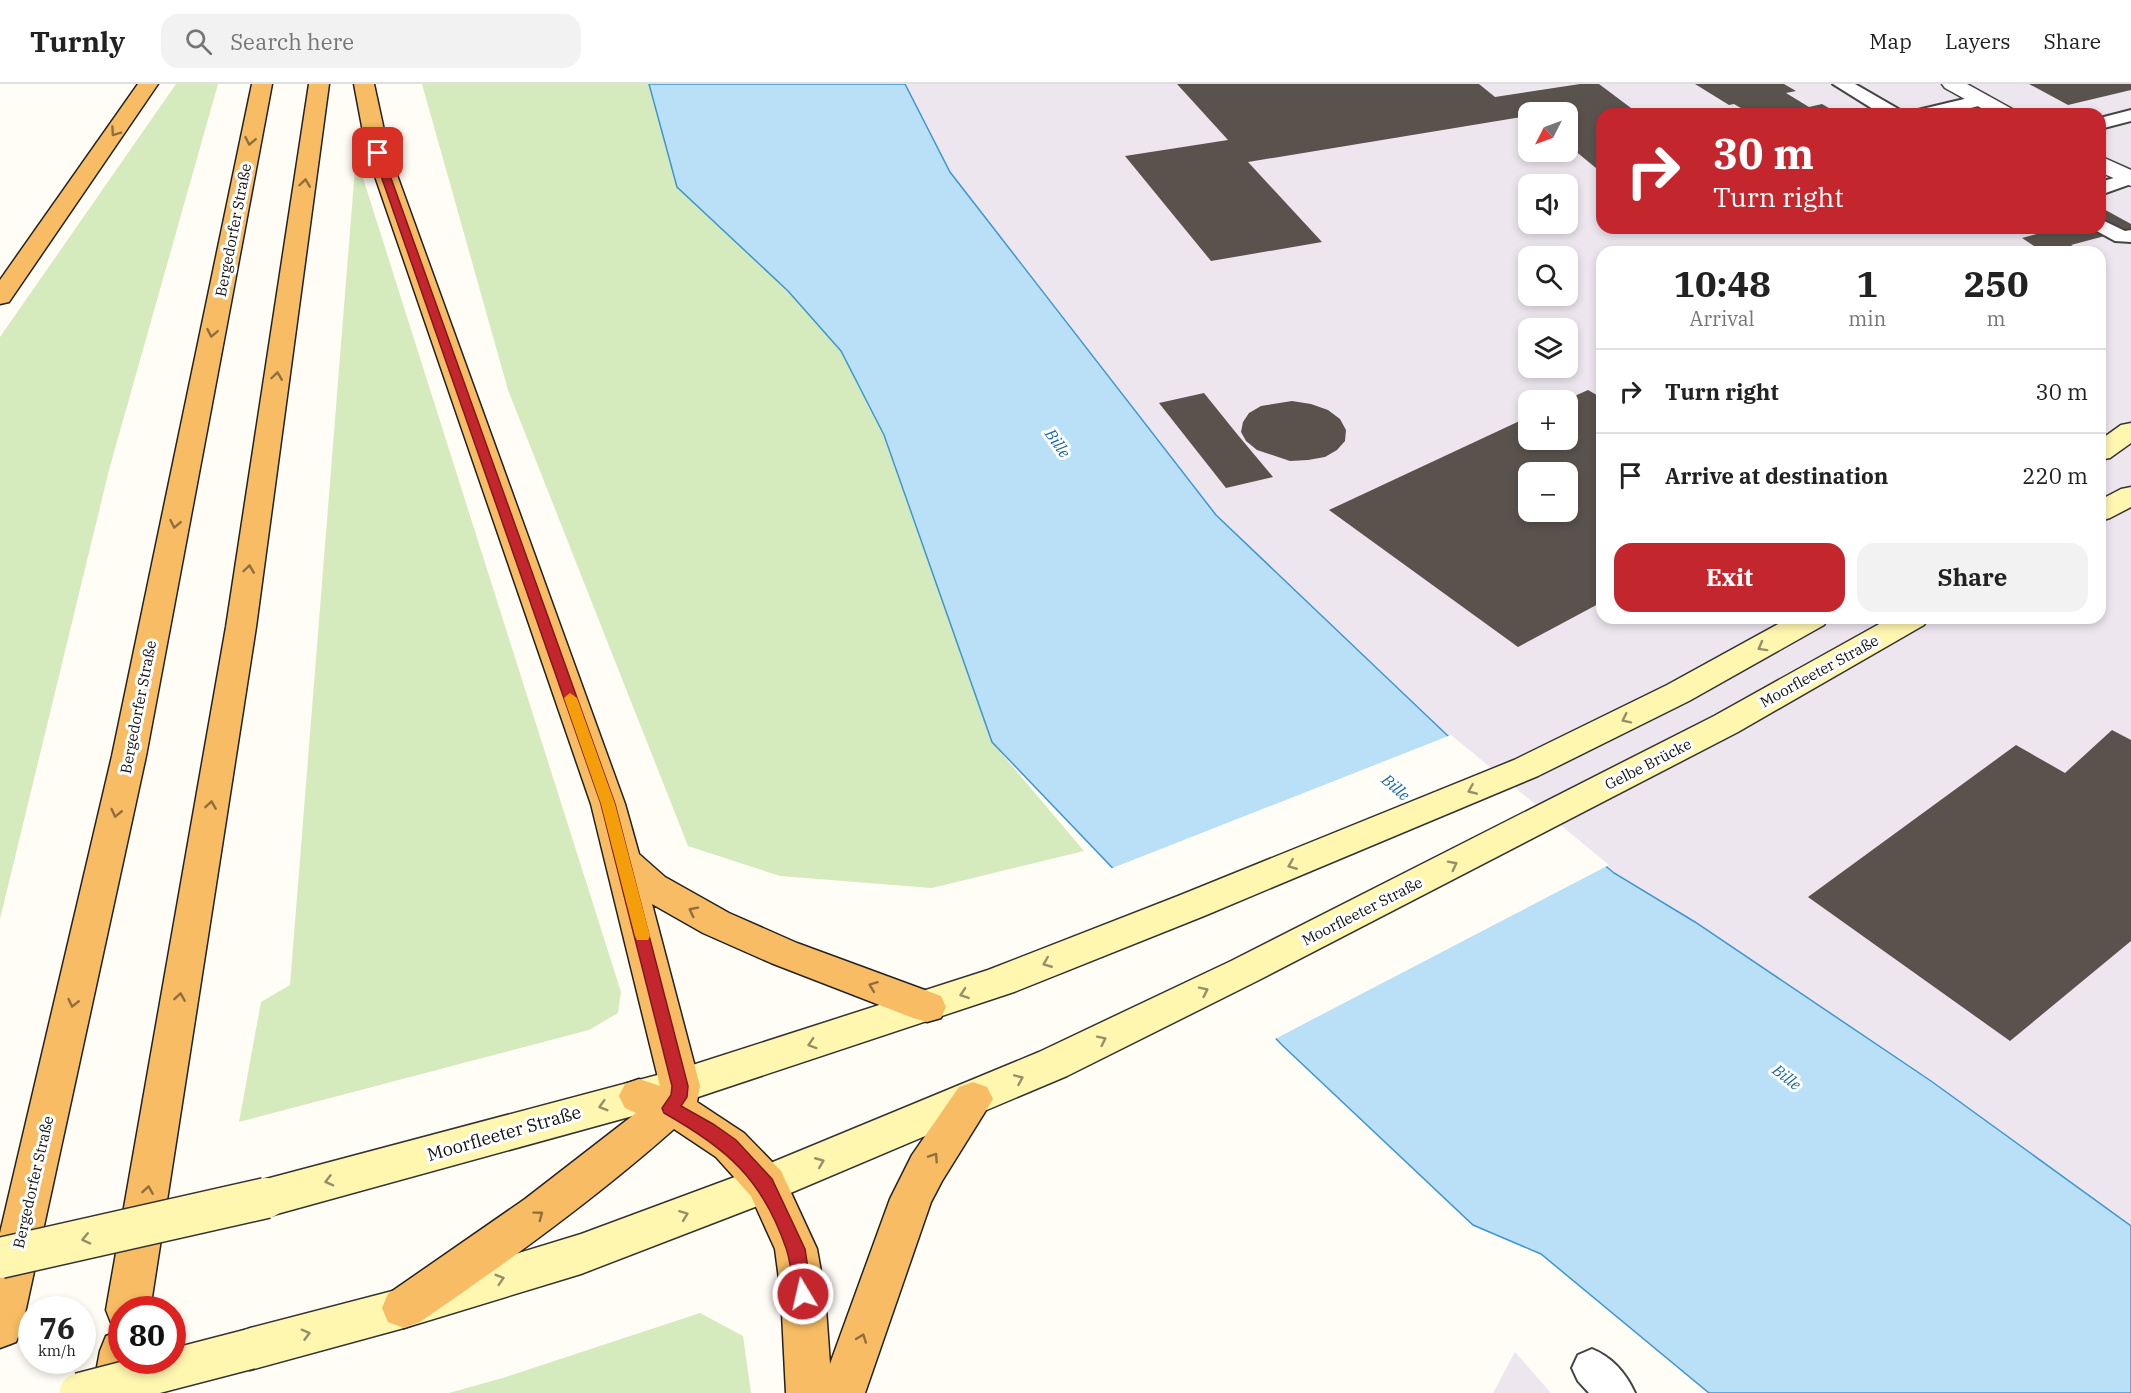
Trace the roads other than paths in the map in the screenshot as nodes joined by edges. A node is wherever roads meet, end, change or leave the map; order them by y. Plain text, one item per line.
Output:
1 (148, 84) edge
2 (262, 84) edge
3 (319, 84) edge
4 (364, 84) edge
5 (1842, 84) edge
6 (1952, 84) edge
7 (1981, 100) junction
8 (1884, 108) edge
9 (1948, 108) edge
10 (1996, 108) edge
11 (2131, 115) edge
12 (2106, 122) edge
13 (2106, 166) edge
14 (2130, 178) edge
15 (2106, 187) edge
16 (2106, 228) edge
17 (2131, 236) edge
18 (0, 297) edge
19 (2131, 431) edge
20 (2106, 448) edge
21 (2131, 495) edge
22 (2106, 510) edge
23 (1802, 624) edge
24 (1902, 624) edge
25 (1725, 724) joint
26 (1571, 804) joint
27 (624, 862) junction
28 (927, 1007) junction
29 (663, 1097) junction
30 (973, 1099) junction
31 (766, 1184) junction
32 (0, 1258) edge
33 (130, 1296) edge
34 (404, 1308) junction
35 (0, 1327) edge
36 (118, 1374) edge
37 (80, 1393) edge
38 (115, 1393) edge
39 (809, 1393) edge
40 (842, 1393) edge

1 -> 18 highway
2 -> 35 highway, Bergedorfer Straße
33 -> 3 highway
4 - 27 highway
5 - 8 lane
6 - 7 street
7 - 9 lane
7 - 10 street
11 - 12 lane
13 - 14 street
14 - 15 lane
16 - 17 lane
19 - 20 main road
21 - 22 main road
23 -> 28 main road, Moorfleeter Straße
24 - 25 main road, Moorfleeter Straße
25 - 26 main road, Gelbe Brücke
30 -> 26 main road, Moorfleeter Straße
28 -> 27 highway
27 - 29 highway
28 -> 29 main road, Moorfleeter Straße
29 - 31 highway
29 -> 32 main road, Moorfleeter Straße, bridge
34 -> 29 highway
31 -> 30 main road
40 -> 30 highway
34 -> 31 main road
31 - 39 highway
37 -> 34 main road, bridge
36 - 38 highway

